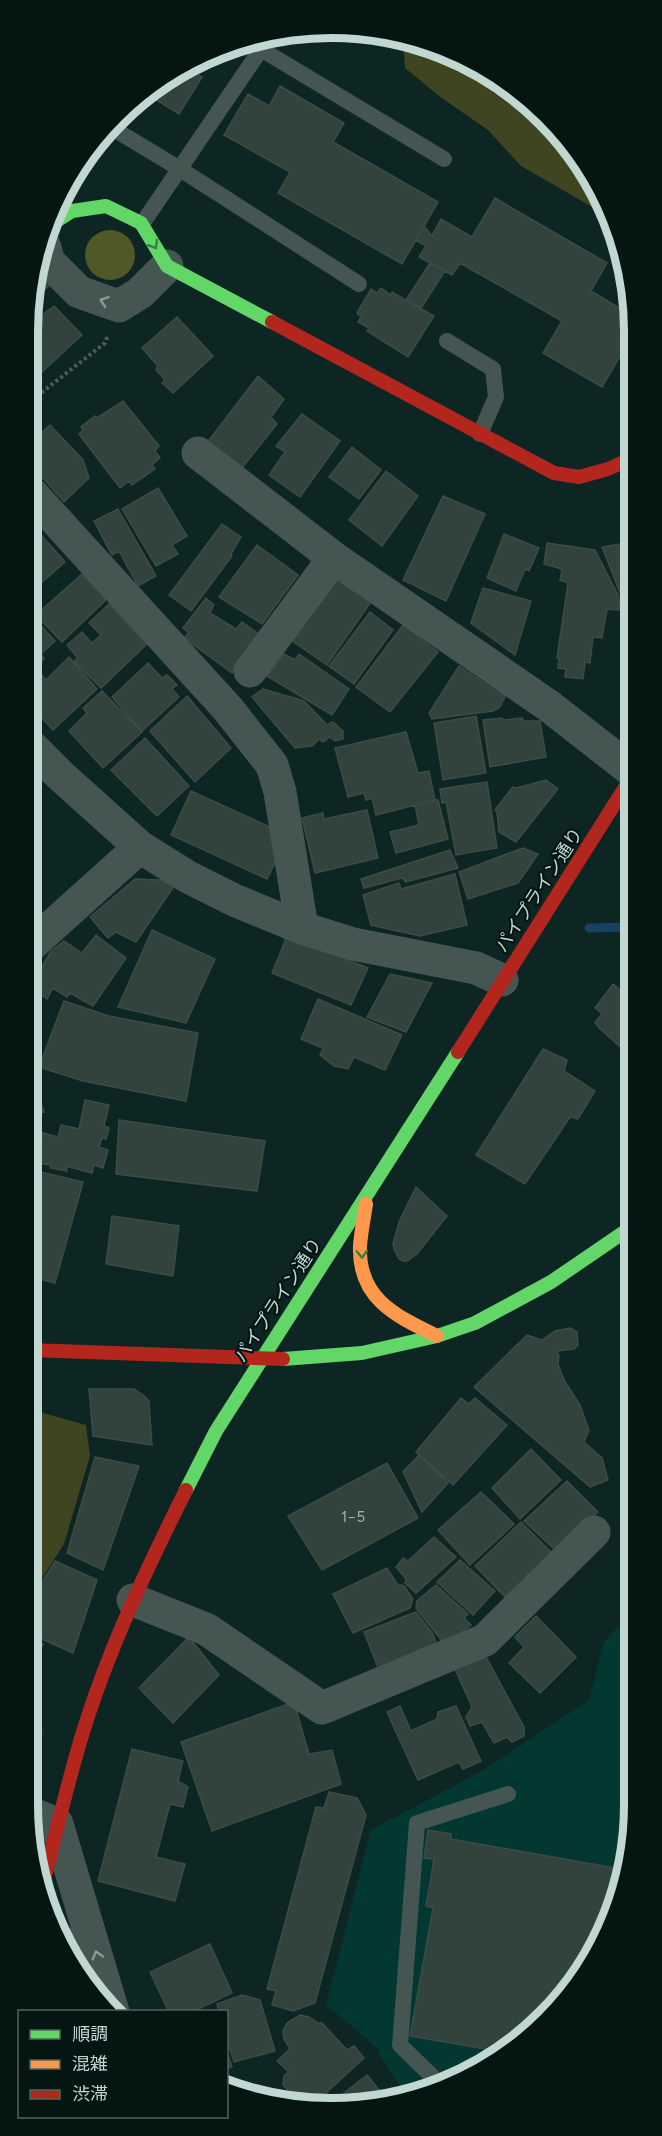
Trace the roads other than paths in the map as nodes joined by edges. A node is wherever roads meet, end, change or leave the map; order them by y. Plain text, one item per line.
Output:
1 (257, 48) edge
2 (252, 49) edge
3 (116, 130) edge
4 (444, 159) dead end
5 (180, 169) junction
6 (60, 218) edge
7 (142, 224) junction
8 (48, 257) edge
9 (167, 266) junction
10 (359, 284) dead end
11 (447, 341) dead end
12 (480, 434) junction
13 (198, 453) dead end
14 (624, 462) edge
15 (38, 501) edge
16 (334, 558) junction
17 (250, 671) dead end
18 (38, 753) edge
19 (624, 765) edge
20 (624, 789) edge
21 (141, 847) junction
22 (302, 928) junction
23 (38, 939) edge
24 (509, 970) junction
25 (368, 1196) junction
26 (624, 1232) edge
27 (437, 1336) junction
28 (38, 1350) edge
29 (262, 1358) junction
30 (594, 1532) dead end
31 (133, 1600) junction
32 (508, 1794) dead end
33 (43, 1818) edge
34 (43, 1862) edge
35 (107, 1995) edge
36 (435, 2079) edge

1 - 4 lane
2 - 5 lane
3 - 5 lane
5 - 7 lane
5 - 10 lane
6 - 7 street
7 -> 9 street
9 -> 8 street
9 - 12 street
11 - 12 lane
12 - 14 street
13 - 16 street
15 - 22 street
16 - 17 street
16 - 19 street
18 - 21 street
20 - 24 street, パイプライン通り
21 - 22 street
21 - 23 street
22 - 24 street
24 - 25 street, パイプライン通り
25 -> 27 street
25 - 29 street, パイプライン通り
26 - 27 street
27 - 29 street
28 - 29 street
29 - 31 street, パイプライン通り
30 - 31 street
31 - 33 street, パイプライン通り
32 - 36 lane
33 - 34 street, パイプライン通り
35 -> 33 street

